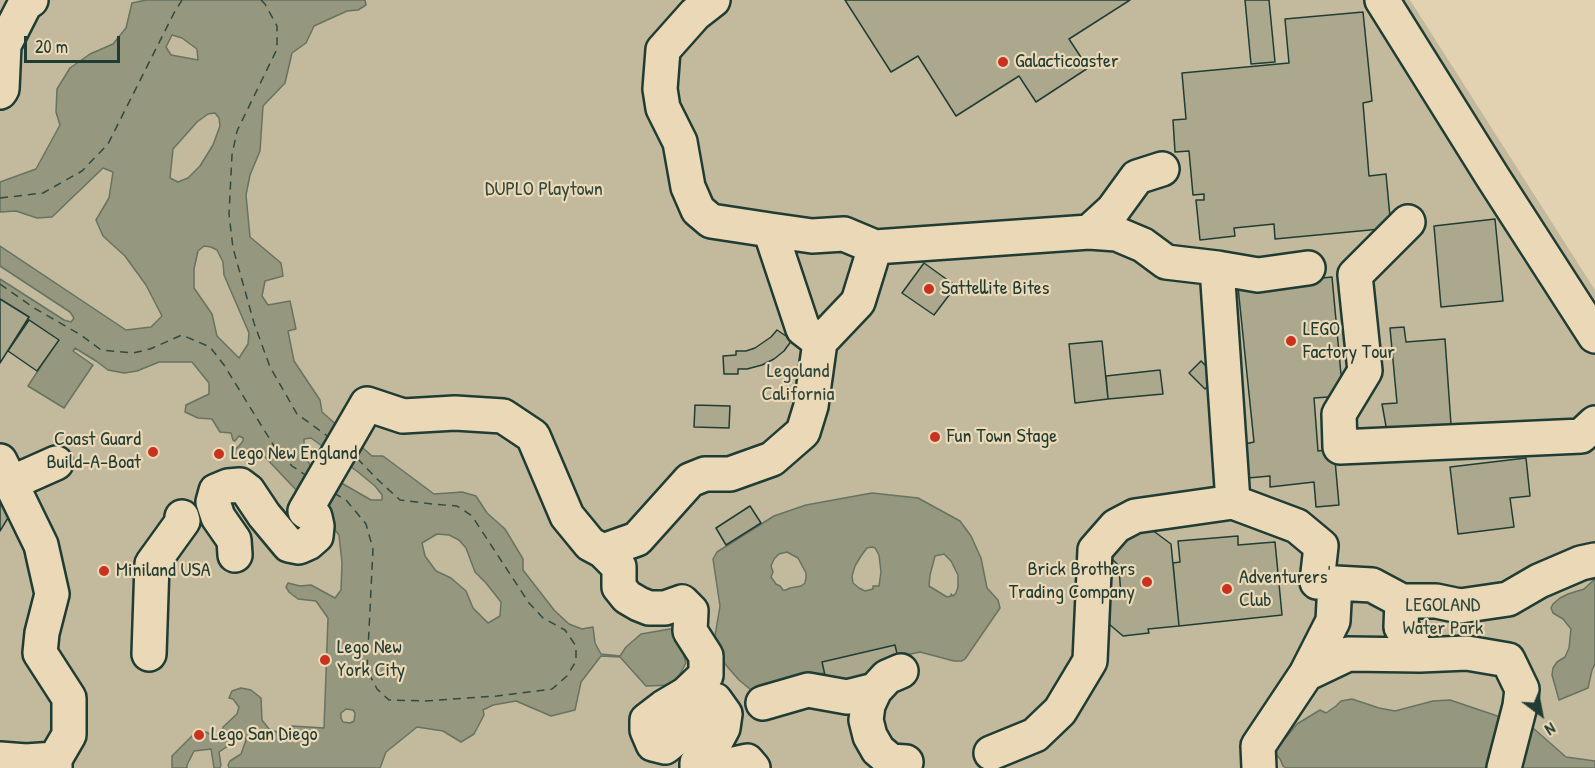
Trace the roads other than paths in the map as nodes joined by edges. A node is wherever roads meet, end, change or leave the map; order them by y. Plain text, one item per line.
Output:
1 (712, 0) edge
2 (1382, 0) edge
3 (25, 1) edge
4 (0, 92) edge
5 (1162, 169) dead end
6 (1408, 222) dead end
7 (770, 230) junction
8 (1089, 231) junction
9 (874, 247) junction
10 (1217, 268) junction
11 (1308, 268) dead end
12 (1595, 336) edge
13 (820, 342) junction
14 (1595, 423) edge
15 (56, 463) dead end
16 (6, 472) edge
17 (1233, 502) junction
18 (182, 517) dead end
19 (603, 551) junction
20 (235, 555) dead end
21 (1595, 560) edge
22 (1335, 583) junction
23 (1401, 601) junction
24 (149, 654) dead end
25 (1420, 656) junction
26 (1306, 674) junction
27 (763, 703) dead end
28 (991, 753) dead end
29 (0, 759) edge
30 (1506, 759) edge
31 (906, 762) dead end
32 (55, 764) edge
33 (697, 768) edge
34 (725, 768) edge
35 (753, 768) edge
36 (1259, 768) edge

1 - 7 street
2 - 12 street
3 - 4 street
5 - 8 street
6 - 14 street
7 - 9 street
7 - 13 street
8 - 9 street
8 - 10 street
9 - 13 street
10 - 11 street
10 - 17 street
13 - 19 street
15 - 16 street
16 - 32 street
17 - 22 street
17 - 28 street
18 - 24 street
19 - 20 street
19 - 33 street
21 - 23 street
22 - 23 street
22 - 26 street
23 - 25 street
25 - 26 street
25 - 30 street
26 - 36 street
27 - 31 street
29 - 32 street
34 - 35 street

